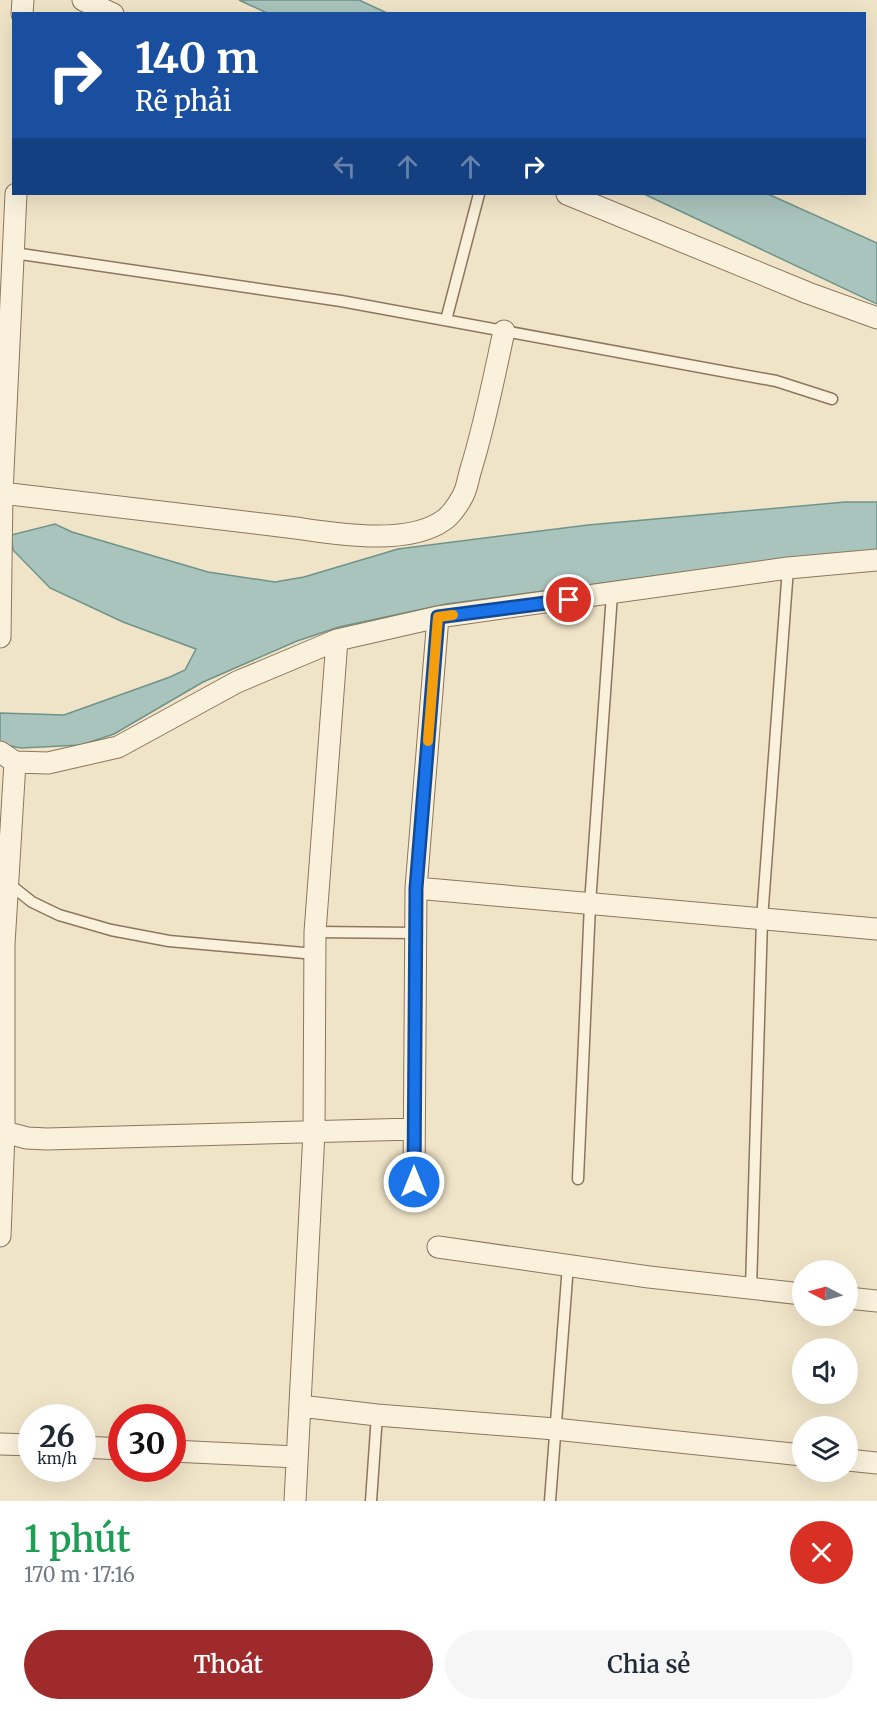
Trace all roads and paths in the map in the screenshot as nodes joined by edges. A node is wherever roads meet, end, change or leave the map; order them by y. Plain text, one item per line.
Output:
1 (83, 0) edge
2 (109, 12) edge
3 (16, 195) edge
4 (479, 195) edge
5 (569, 195) edge
6 (14, 253) junction
7 (877, 318) edge
8 (446, 320) junction
9 (504, 331) junction
10 (832, 399) dead end
11 (2, 493) junction
12 (877, 560) edge
13 (1, 562) edge
14 (788, 568) junction
15 (612, 594) junction
16 (438, 617) junction
17 (0, 637) edge
18 (337, 640) junction
19 (8, 757) edge
20 (8, 883) junction
21 (416, 888) junction
22 (590, 904) junction
23 (762, 919) junction
24 (877, 929) edge
25 (315, 933) junction
26 (415, 933) junction
27 (315, 954) junction
28 (414, 1129) junction
29 (4, 1132) junction
30 (314, 1132) junction
31 (578, 1179) dead end
32 (414, 1182) dead end
33 (0, 1236) edge
34 (438, 1247) dead end
35 (568, 1265) junction
36 (751, 1289) junction
37 (792, 1293) edge
38 (858, 1300) edge
39 (877, 1301) edge
40 (300, 1406) junction
41 (377, 1415) junction
42 (555, 1429) junction
43 (0, 1444) edge
44 (18, 1445) edge
45 (186, 1452) edge
46 (792, 1454) edge
47 (297, 1457) junction
48 (858, 1461) edge
49 (877, 1463) edge
50 (295, 1501) edge
51 (372, 1501) edge
52 (550, 1501) edge

1 - 2 street
3 - 6 street
4 - 8 lane
5 - 7 street
6 - 8 lane
6 - 11 street
8 - 9 lane
9 - 10 lane
9 - 11 street
11 - 13 street
12 - 14 street
13 - 17 street
14 - 15 street
14 - 23 lane
15 - 16 street
15 - 22 lane
16 - 18 street
16 - 21 street
18 - 19 street
18 - 25 street
19 - 20 street
20 - 27 lane
20 - 29 street
21 - 22 street
21 - 26 street
22 - 23 street
22 - 31 lane
23 - 24 street
23 - 36 lane
25 - 26 lane
25 - 27 street
26 - 28 street
27 - 30 street
28 - 30 street
28 - 32 street
29 - 30 street
29 - 33 street
30 - 40 street
34 - 35 street
35 - 36 street
35 - 42 lane
36 - 37 street
38 - 39 street
40 - 41 street
40 - 47 street
41 - 42 street
41 - 51 lane
42 - 46 street
42 - 52 lane
43 - 44 street
45 - 47 street
47 - 50 street
48 - 49 street

